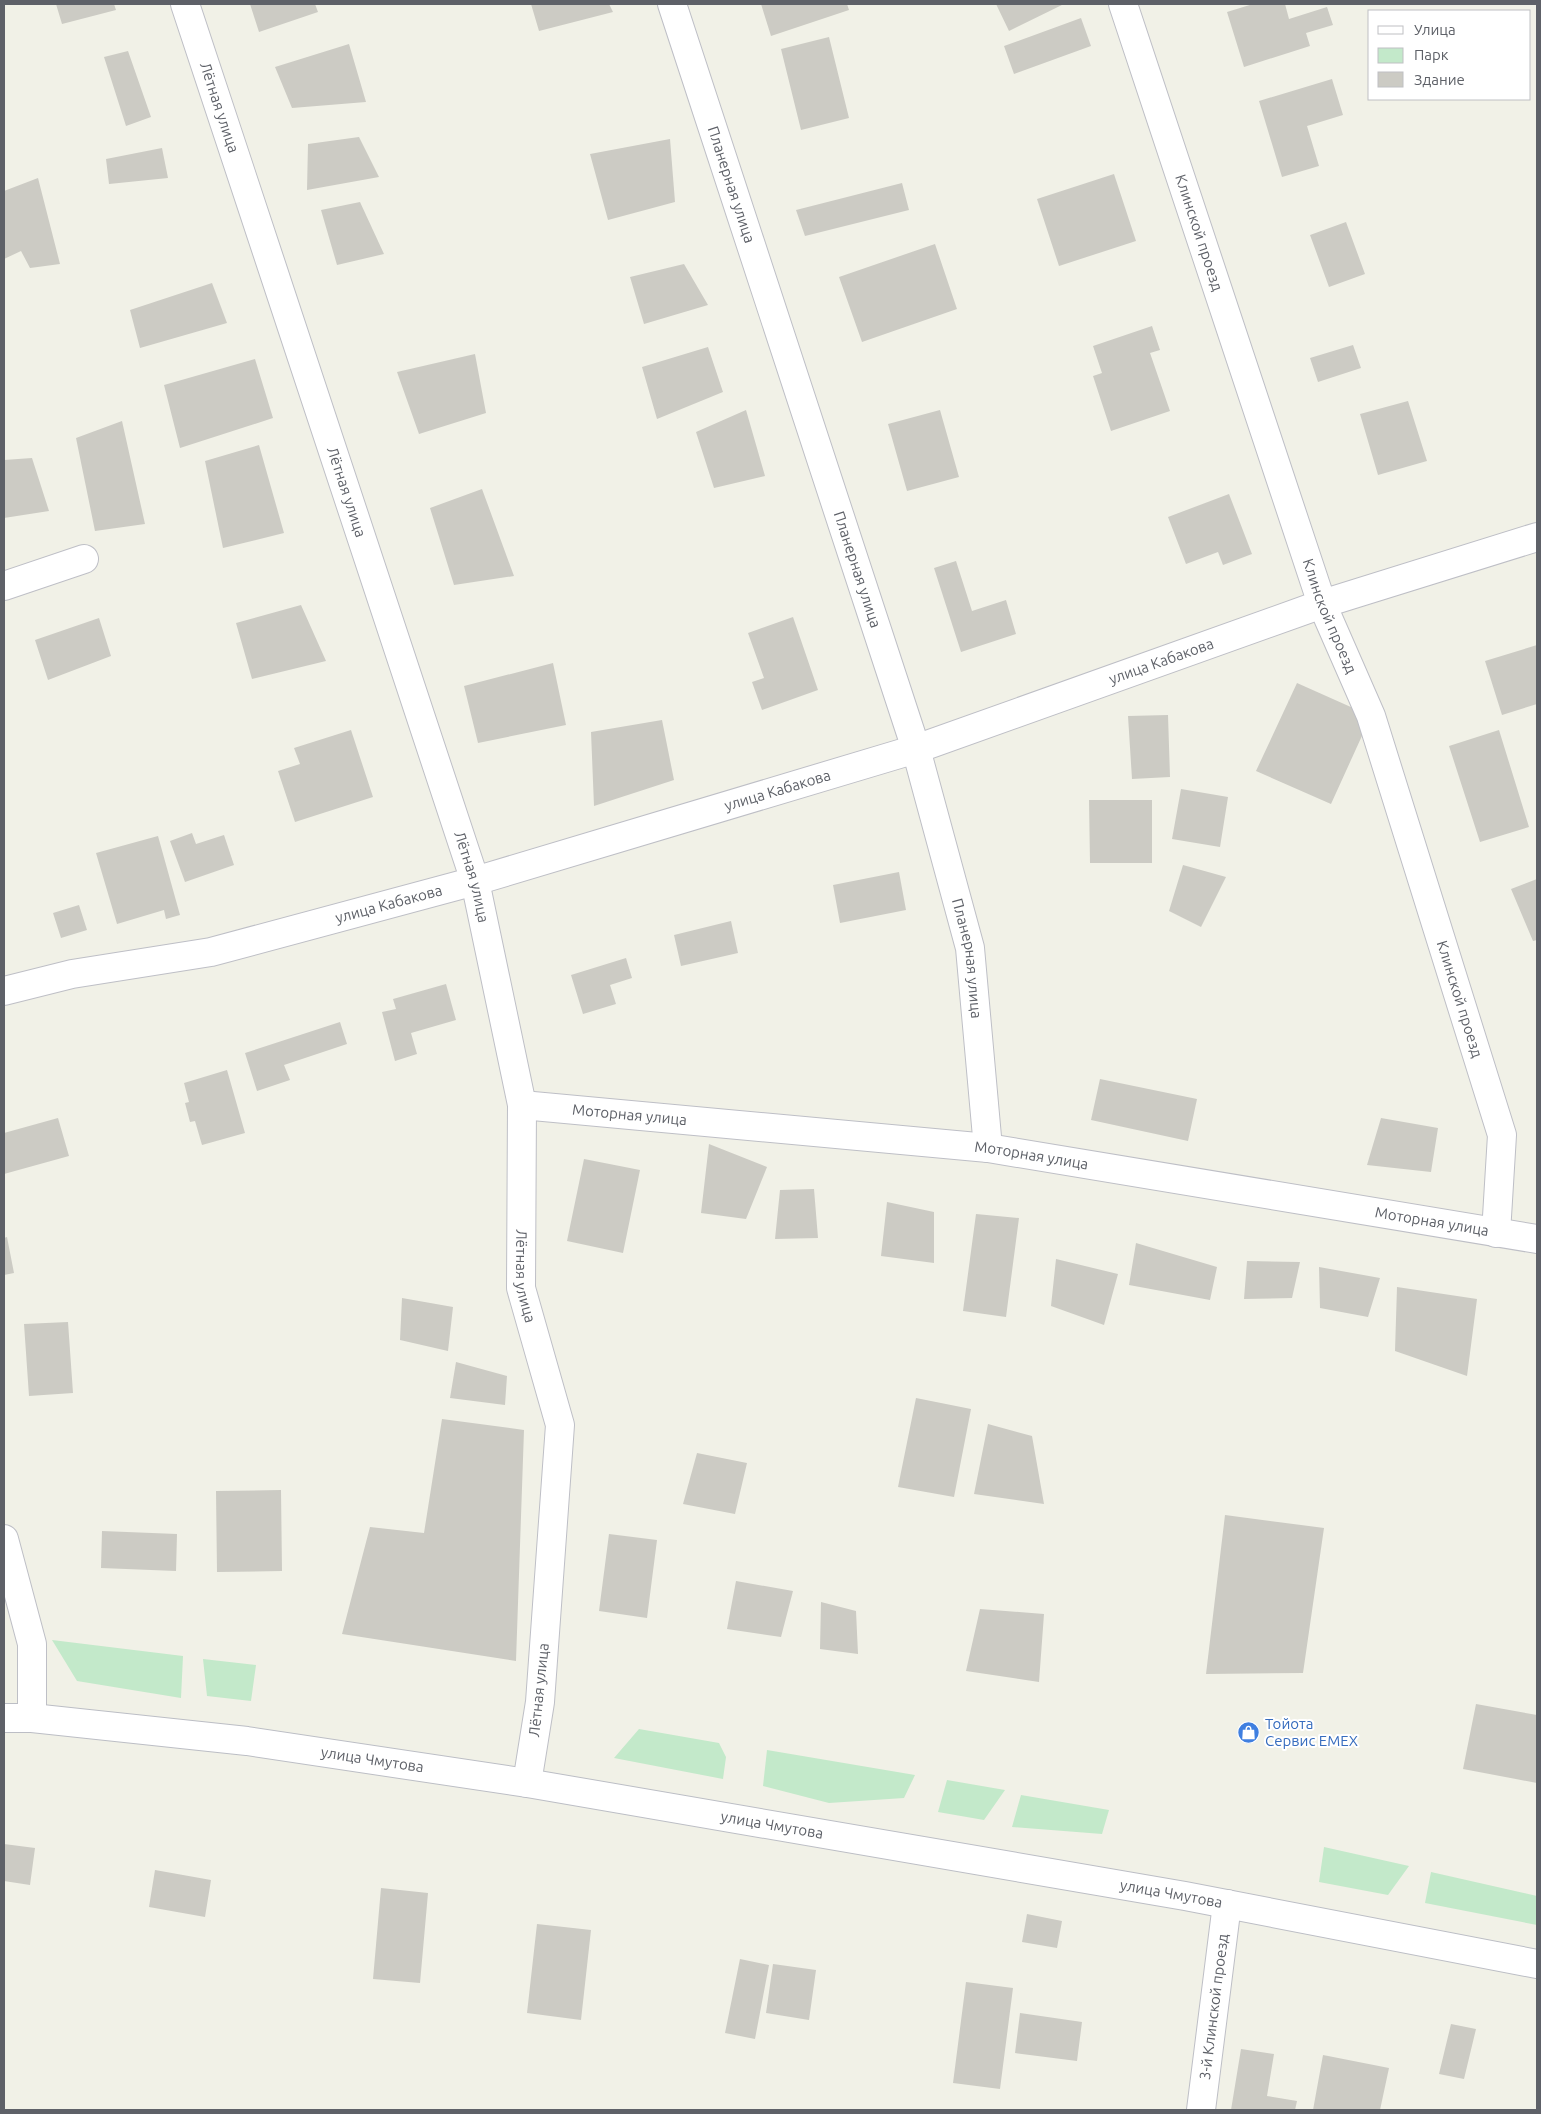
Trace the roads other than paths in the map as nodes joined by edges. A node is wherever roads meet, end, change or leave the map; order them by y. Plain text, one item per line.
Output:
1 (185, 4) edge
2 (672, 4) edge
3 (1122, 4) edge
4 (1537, 537) edge
5 (84, 559) dead end
6 (4, 586) edge
7 (1322, 604) junction
8 (916, 749) junction
9 (475, 881) junction
10 (4, 992) edge
11 (522, 1104) junction
12 (988, 1148) junction
13 (1496, 1233) junction
14 (1537, 1239) edge
15 (4, 1539) edge
16 (4, 1718) edge
17 (32, 1718) junction
18 (527, 1783) junction
19 (1227, 1904) junction
20 (1537, 1964) edge
21 (1202, 2110) edge

1 - 9 street, Лётная улица
2 - 8 street, Планерная улица
3 - 7 street, Клинской проезд
4 - 7 street, улица Кабакова
5 - 6 street
7 - 8 street, улица Кабакова
7 - 13 street, Клинской проезд
8 - 9 street, улица Кабакова
8 - 12 street, Планерная улица
9 - 10 street, улица Кабакова
9 - 11 street, Лётная улица
11 - 12 street, Моторная улица
11 - 18 street, Лётная улица
12 - 13 street, Моторная улица
13 - 14 street, Моторная улица
15 - 17 street
16 - 17 street, улица Чмутова
17 - 18 street, улица Чмутова
18 - 19 street, улица Чмутова
19 - 20 street, улица Чмутова
19 - 21 street, 3-й Клинской проезд

